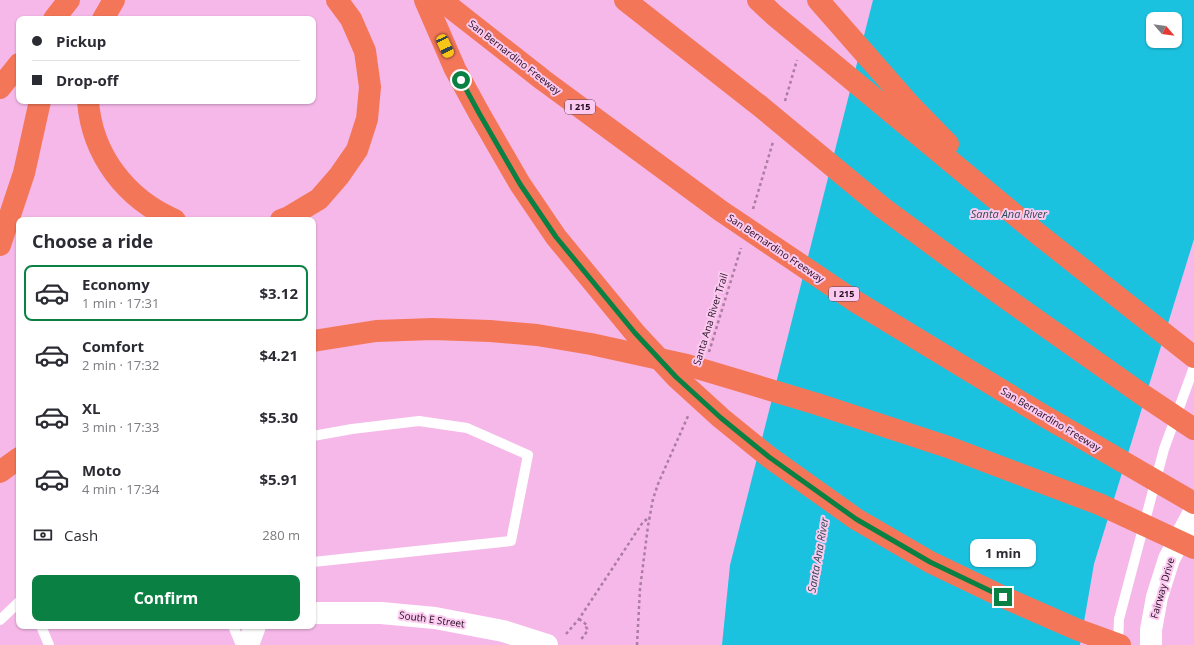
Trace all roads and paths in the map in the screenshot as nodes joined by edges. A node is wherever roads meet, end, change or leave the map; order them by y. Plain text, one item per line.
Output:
1 (53, 0) edge
2 (69, 0) edge
3 (114, 0) edge
4 (337, 0) edge
5 (425, 0) edge
6 (441, 0) edge
7 (625, 0) edge
8 (758, 0) edge
9 (818, 0) edge
10 (53, 16) edge
11 (56, 16) edge
12 (106, 16) edge
13 (800, 54) dead end
14 (16, 68) edge
15 (0, 88) edge
16 (39, 104) edge
17 (88, 104) edge
18 (783, 107) dead end
19 (774, 138) dead end
20 (751, 214) dead end
21 (169, 217) edge
22 (289, 217) edge
23 (1038, 234) junction
24 (0, 244) edge
25 (742, 245) dead end
26 (316, 341) edge
27 (1194, 357) edge
28 (707, 359) dead end
29 (1194, 367) edge
30 (689, 411) dead end
31 (1194, 429) edge
32 (316, 435) edge
33 (16, 460) edge
34 (0, 472) edge
35 (1194, 502) edge
36 (1194, 512) edge
37 (650, 517) junction
38 (1194, 548) edge
39 (316, 562) edge
40 (16, 605) edge
41 (316, 613) edge
42 (578, 619) junction
43 (0, 620) edge
44 (42, 629) edge
45 (234, 629) edge
46 (254, 629) edge
47 (566, 634) dead end
48 (580, 640) dead end
49 (49, 645) edge
50 (241, 645) edge
51 (248, 645) edge
52 (547, 645) edge
53 (637, 645) edge
54 (1119, 645) edge
55 (1151, 645) edge

1 - 10 highway
2 - 11 highway
3 - 12 highway
4 - 22 highway
5 - 54 highway
6 - 35 highway, San Bernardino Freeway / I 215
7 - 31 highway
8 - 23 highway
9 - 23 highway
13 - 18 path
14 - 15 highway
16 - 24 highway
17 - 21 highway
19 - 20 path
23 - 27 highway
25 - 28 path, Santa Ana River Trail
26 - 38 highway
29 - 54 lane
30 - 37 path
32 - 39 lane
33 - 34 highway
36 - 55 main road, Fairway Drive
37 - 42 path
37 - 53 path
40 - 43 lane
41 - 52 main road, South E Street
42 - 47 path
42 - 48 path
44 - 49 lane
45 - 50 lane
46 - 51 main road

